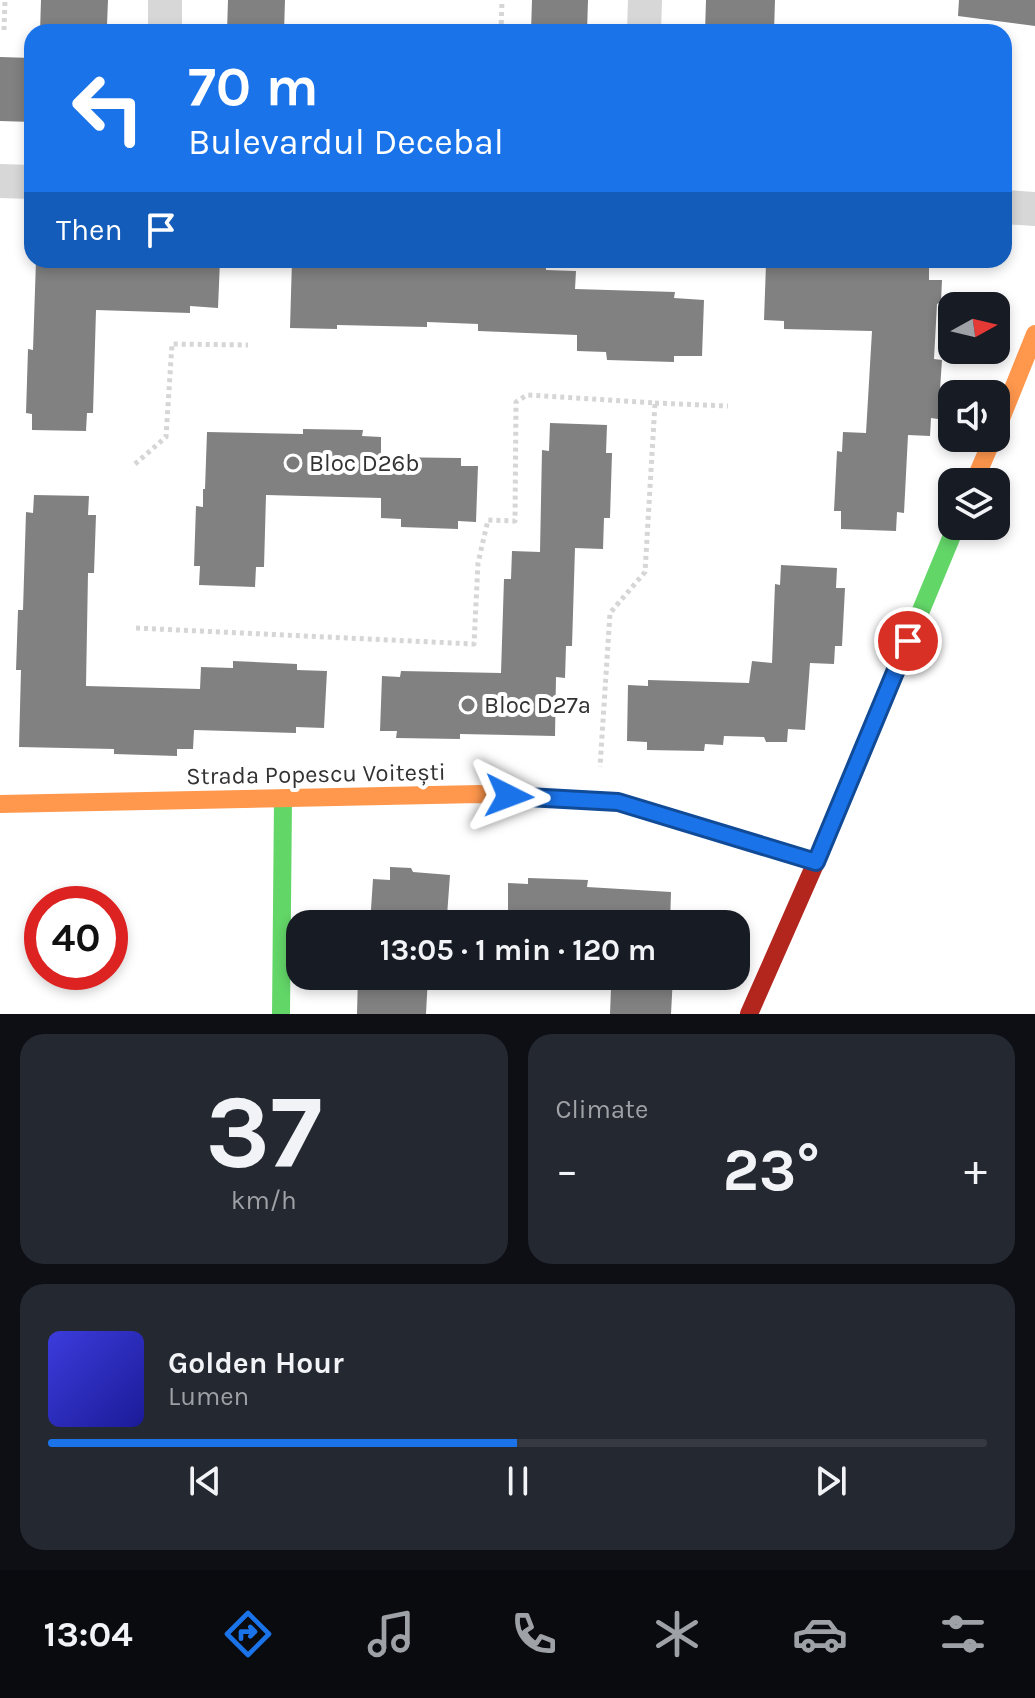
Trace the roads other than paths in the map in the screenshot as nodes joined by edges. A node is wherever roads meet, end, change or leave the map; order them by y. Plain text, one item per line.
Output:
1 (165, 0) edge
2 (645, 0) edge
3 (165, 24) edge
4 (644, 24) edge
5 (0, 181) edge
6 (24, 182) edge
7 (1012, 208) edge
8 (1035, 209) edge
9 (1035, 334) edge
10 (1010, 396) edge
11 (950, 540) edge
12 (283, 799) junction
13 (0, 804) edge
14 (816, 862) junction
15 (281, 1014) edge
16 (749, 1014) edge

1 - 3 street
2 - 4 street
5 - 6 street
7 - 8 street
9 - 10 street
11 - 14 street
12 - 13 street, Strada Popescu Voitești
12 - 14 street, Strada Popescu Voitești
12 - 15 street
14 - 16 street

